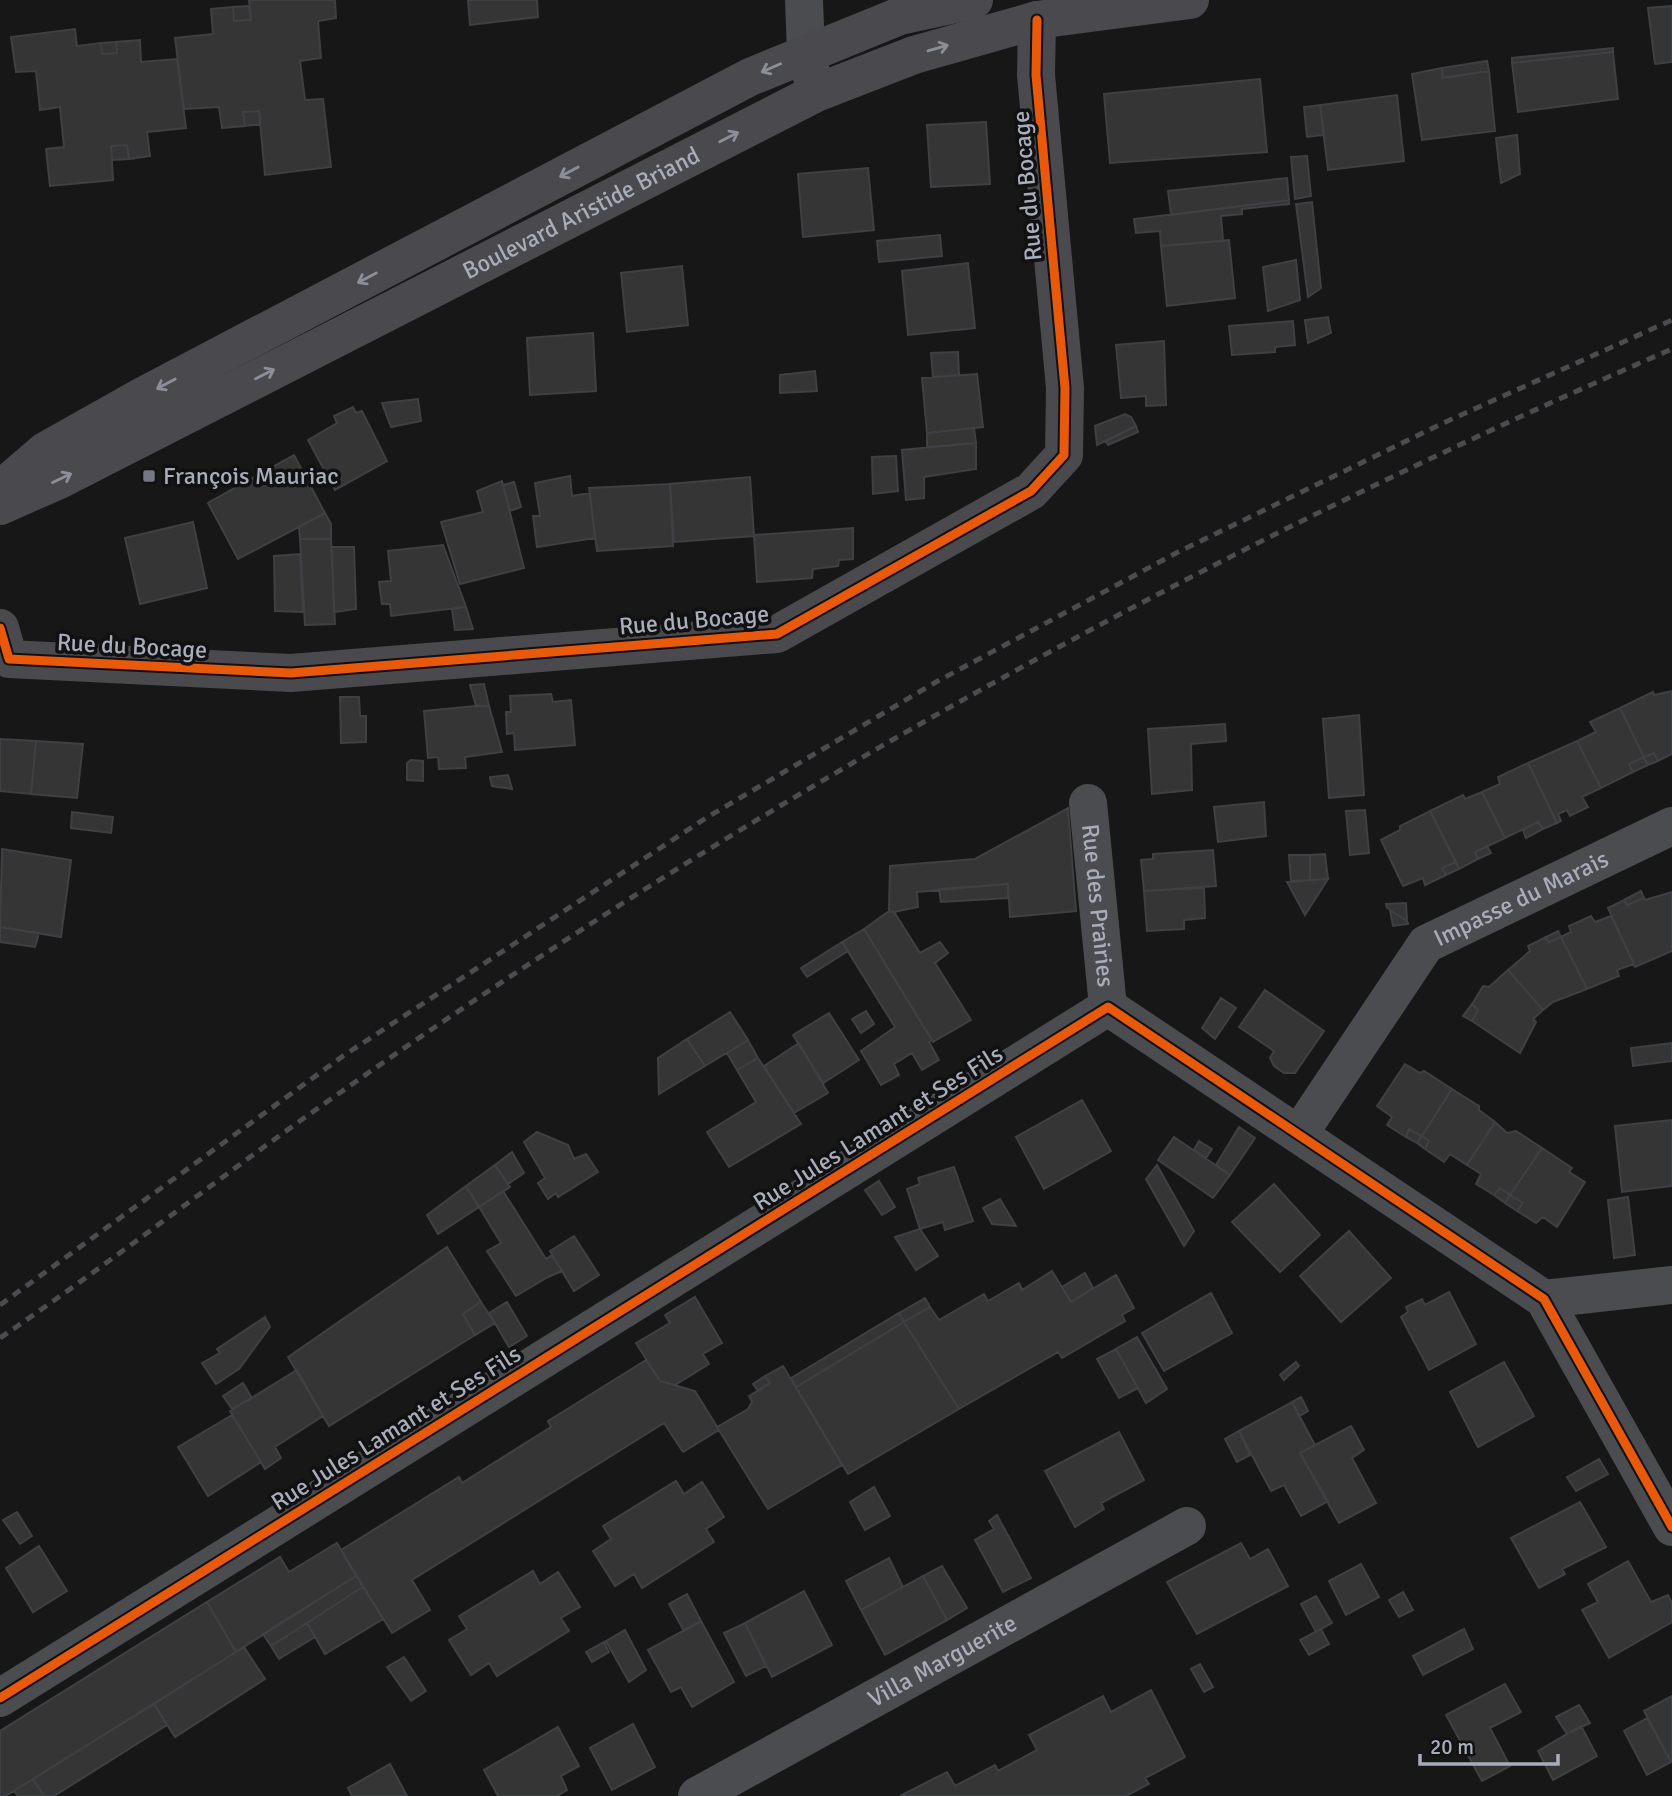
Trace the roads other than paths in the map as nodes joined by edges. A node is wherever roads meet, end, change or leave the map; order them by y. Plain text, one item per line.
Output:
1 (804, 0) edge
2 (974, 0) edge
3 (1190, 0) edge
4 (1037, 20) junction
5 (806, 52) junction
6 (816, 93) junction
7 (0, 490) edge
8 (0, 506) edge
9 (3, 649) edge
10 (1088, 803) dead end
11 (1672, 826) edge
12 (1108, 1007) junction
13 (1299, 1133) junction
14 (1672, 1285) edge
15 (1544, 1299) junction
16 (1187, 1526) dead end
17 (1672, 1527) edge
18 (0, 1698) edge
19 (697, 1796) edge

1 - 5 street
2 - 5 main road, Boulevard Aristide Briand
3 - 4 main road, Boulevard Aristide Briand
6 -> 4 main road, Boulevard Aristide Briand
4 - 9 main road, Rue du Bocage
5 - 6 street
5 -> 7 main road, Boulevard Aristide Briand
8 -> 6 main road, Boulevard Aristide Briand
10 - 12 street, Rue des Prairies
11 - 13 street, Impasse du Marais
12 - 13 street
12 - 18 street, Rue Jules Lamant et Ses Fils
13 - 15 street
14 - 15 street
15 - 17 street
16 - 19 street, Villa Marguerite

